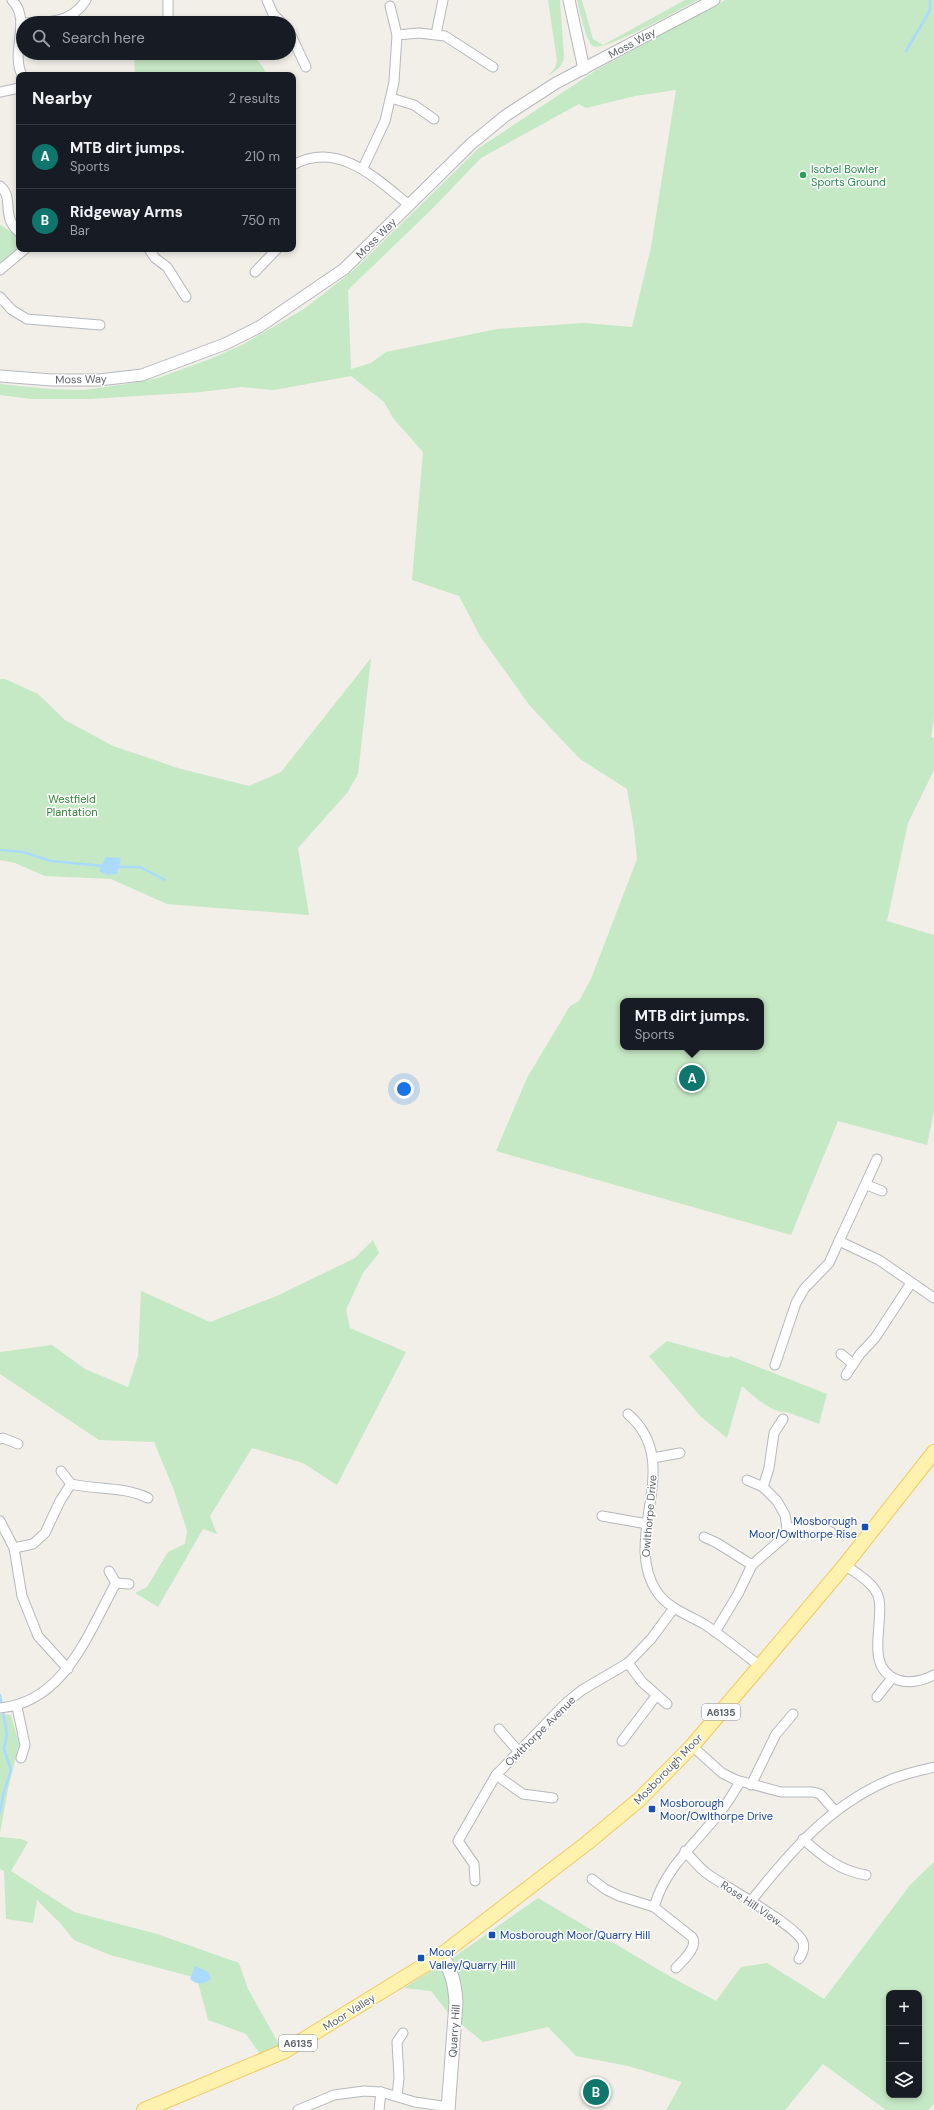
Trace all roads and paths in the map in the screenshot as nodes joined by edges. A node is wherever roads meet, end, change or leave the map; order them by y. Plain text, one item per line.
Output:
1 (12, 0) edge
2 (86, 0) edge
3 (168, 0) edge
4 (267, 0) edge
5 (443, 0) edge
6 (569, 0) edge
7 (714, 0) edge
8 (390, 6) dead end
9 (19, 16) edge
10 (69, 16) edge
11 (168, 16) dead end
12 (277, 16) edge
13 (436, 34) junction
14 (396, 35) junction
15 (296, 46) edge
16 (18, 60) edge
17 (306, 67) dead end
18 (493, 67) dead end
19 (584, 69) junction
20 (21, 72) edge
21 (16, 89) edge
22 (0, 92) edge
23 (391, 98) junction
24 (434, 119) dead end
25 (296, 164) edge
26 (363, 168) junction
27 (0, 186) edge
28 (409, 205) junction
29 (16, 230) edge
30 (21, 252) edge
31 (152, 252) edge
32 (274, 252) edge
33 (0, 270) edge
34 (255, 272) dead end
35 (0, 297) edge
36 (186, 297) dead end
37 (100, 326) dead end
38 (0, 376) edge
39 (877, 1159) dead end
40 (867, 1185) junction
41 (882, 1191) dead end
42 (839, 1241) junction
43 (911, 1283) junction
44 (934, 1298) edge
45 (841, 1354) dead end
46 (853, 1364) junction
47 (775, 1365) dead end
48 (846, 1375) dead end
49 (628, 1414) dead end
50 (783, 1419) dead end
51 (0, 1439) edge
52 (18, 1444) dead end
53 (934, 1452) edge
54 (680, 1453) dead end
55 (653, 1458) junction
56 (61, 1471) dead end
57 (747, 1480) dead end
58 (71, 1484) junction
59 (763, 1487) junction
60 (148, 1498) dead end
61 (602, 1516) dead end
62 (0, 1522) edge
63 (647, 1524) junction
64 (787, 1528) junction
65 (831, 1532) dead end
66 (704, 1537) dead end
67 (14, 1548) junction
68 (752, 1565) junction
69 (845, 1565) junction
70 (108, 1572) dead end
71 (116, 1583) junction
72 (129, 1584) dead end
73 (674, 1608) junction
74 (715, 1632) junction
75 (628, 1663) junction
76 (760, 1666) junction
77 (68, 1669) junction
78 (934, 1675) edge
79 (892, 1678) junction
80 (656, 1696) junction
81 (877, 1697) dead end
82 (667, 1704) dead end
83 (15, 1707) junction
84 (0, 1708) edge
85 (793, 1714) dead end
86 (499, 1729) dead end
87 (622, 1741) dead end
88 (692, 1746) junction
89 (519, 1752) junction
90 (21, 1758) dead end
91 (934, 1767) edge
92 (496, 1775) junction
93 (740, 1782) junction
94 (751, 1785) junction
95 (553, 1798) dead end
96 (835, 1810) junction
97 (803, 1839) junction
98 (685, 1852) junction
99 (866, 1875) dead end
100 (592, 1879) dead end
101 (475, 1881) dead end
102 (752, 1901) junction
103 (654, 1907) junction
104 (441, 1955) junction
105 (799, 1960) dead end
106 (676, 1968) dead end
107 (404, 2033) dead end
108 (381, 2092) junction
109 (397, 2096) junction
110 (448, 2109) edge
111 (144, 2110) edge
112 (298, 2110) edge
113 (379, 2110) edge

1 - 9 street
2 - 10 street
3 - 11 street
4 - 12 street
5 - 13 street
6 - 19 street
7 - 19 street, Moss Way
8 - 14 street
13 - 14 street
13 - 18 street
14 - 23 street
15 - 17 street
16 - 20 street
19 - 28 street, Moss Way
21 - 22 street
23 - 24 street
23 - 26 street
25 - 26 street
26 - 28 street
27 - 29 street
28 - 38 street, Moss Way
30 - 33 street
31 - 36 street
32 - 34 street
35 - 37 street
39 - 40 street
40 - 41 street
40 - 42 street
42 - 43 street
42 - 47 street
43 - 44 street
43 - 46 street
45 - 46 street
46 - 48 street
49 - 55 street, Owlthorpe Drive
50 - 59 street
51 - 52 street
53 - 69 main road, Mosborough Moor / A6135
54 - 55 street
55 - 63 street, Owlthorpe Drive
56 - 58 street
57 - 59 street
58 - 60 street
58 - 67 street
59 - 64 street
61 - 63 street
62 - 67 street
63 - 73 street, Owlthorpe Drive
64 - 65 street
64 - 68 street
66 - 68 street
67 - 77 street
68 - 74 street
69 - 76 main road, Mosborough Moor / A6135
69 - 79 street
70 - 71 street
71 - 72 street
71 - 77 street
73 - 74 street, Owlthorpe Drive
73 - 75 street, Owlthorpe Avenue
74 - 76 street, Owlthorpe Drive
75 - 80 street
75 - 89 street, Owlthorpe Avenue
76 - 88 main road, Mosborough Moor / A6135
77 - 83 street
78 - 79 street
79 - 81 street
80 - 82 street
80 - 87 street
83 - 84 street
83 - 90 street
85 - 94 street
86 - 89 street
88 - 93 street
88 - 104 main road, Mosborough Moor / A6135
89 - 92 street, Owlthorpe Avenue
91 - 96 street
92 - 95 street
92 - 101 street, Owlthorpe Avenue
93 - 94 street
93 - 98 street
94 - 96 street
96 - 97 street
97 - 99 street
97 - 102 street
98 - 102 street, Rose Hill View
98 - 103 street
100 - 103 street
102 - 105 street, Rose Hill View
103 - 106 street
104 - 110 main road, Quarry Hill
104 - 111 main road, Moor Valley / A6135
107 - 109 street
108 - 109 street
108 - 112 street
108 - 113 street
109 - 110 street

